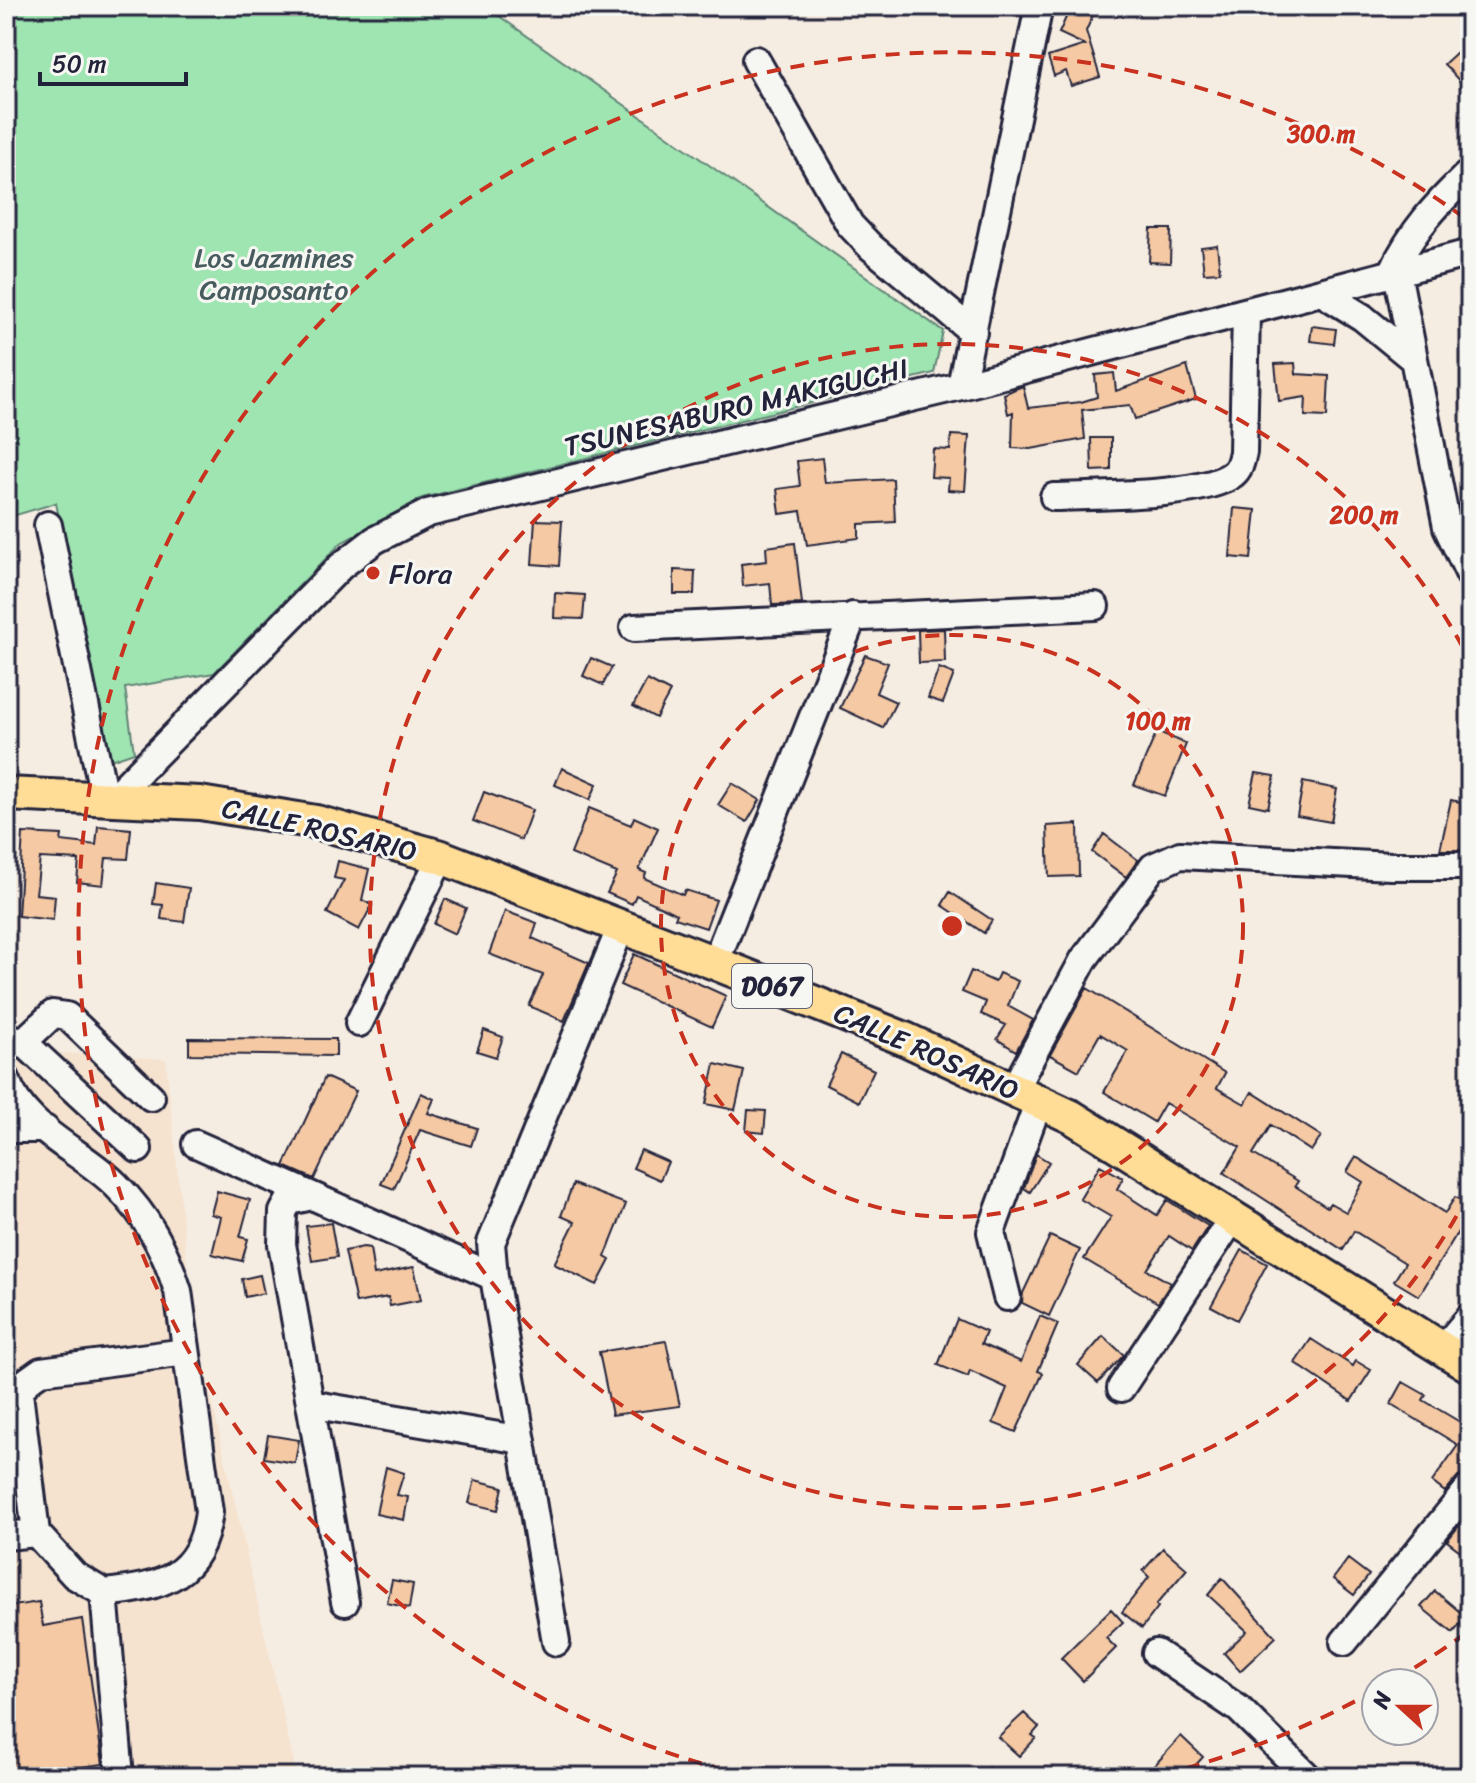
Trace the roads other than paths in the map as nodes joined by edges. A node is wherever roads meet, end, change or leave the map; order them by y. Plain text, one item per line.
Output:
1 (1039, 6) edge
2 (756, 60) dead end
3 (1470, 172) edge
4 (1470, 253) edge
5 (1394, 273) junction
6 (1323, 293) junction
7 (1246, 313) junction
8 (973, 332) junction
9 (1412, 358) junction
10 (961, 386) junction
11 (1054, 497) dead end
12 (48, 525) dead end
13 (1470, 575) edge
14 (1095, 606) dead end
15 (853, 616) junction
16 (634, 628) dead end
17 (6, 794) edge
18 (109, 797) junction
19 (441, 857) junction
20 (1470, 866) edge
21 (621, 927) junction
22 (715, 963) junction
23 (359, 1023) dead end
24 (15, 1039) edge
25 (6, 1079) edge
26 (1027, 1095) junction
27 (151, 1097) dead end
28 (6, 1129) edge
29 (45, 1129) junction
30 (196, 1144) dead end
31 (138, 1149) dead end
32 (312, 1196) junction
33 (1234, 1216) junction
34 (494, 1277) junction
35 (1007, 1297) dead end
36 (1470, 1317) edge
37 (1443, 1349) junction
38 (186, 1352) junction
39 (1470, 1366) edge
40 (1121, 1388) dead end
41 (310, 1404) junction
42 (522, 1440) junction
43 (1470, 1487) edge
44 (36, 1533) junction
45 (6, 1536) edge
46 (104, 1593) junction
47 (345, 1602) dead end
48 (556, 1642) dead end
49 (1344, 1642) dead end
50 (1156, 1653) dead end
51 (120, 1777) edge
52 (1308, 1777) edge

1 - 8 street
2 - 8 street
3 - 5 street
4 - 5 street, TSUNESABURO MAKIGUCHI
5 - 6 street, TSUNESABURO MAKIGUCHI
5 - 9 street
6 - 7 street, TSUNESABURO MAKIGUCHI
6 - 9 street
7 - 10 street, TSUNESABURO MAKIGUCHI
7 - 11 street
8 - 10 street
9 - 13 street
10 - 18 street, TSUNESABURO MAKIGUCHI
12 - 18 street
14 - 15 street
15 - 16 street
15 - 22 street
17 - 18 main road, CALLE ROSARIO / D067
18 - 19 main road, CALLE ROSARIO / D067
19 - 21 main road, CALLE ROSARIO / D067
19 - 23 street
20 - 26 street
21 - 22 main road, CALLE ROSARIO / D067
21 - 34 street
22 - 26 main road, CALLE ROSARIO / D067
24 - 27 street
24 - 31 street
25 - 29 street
26 - 33 main road, CALLE ROSARIO / D067
26 - 35 street
28 - 29 street
29 - 38 street
30 - 32 street
32 - 34 street
32 - 41 street
33 - 37 main road, CALLE ROSARIO / D067
33 - 40 street
34 - 42 street
36 - 37 street
37 - 39 main road, CALLE ROSARIO / D067
38 - 44 street
38 - 46 street
41 - 42 street
41 - 47 street
42 - 48 street
43 - 49 street
44 - 45 street
44 - 46 street
46 - 51 street
50 - 52 street

